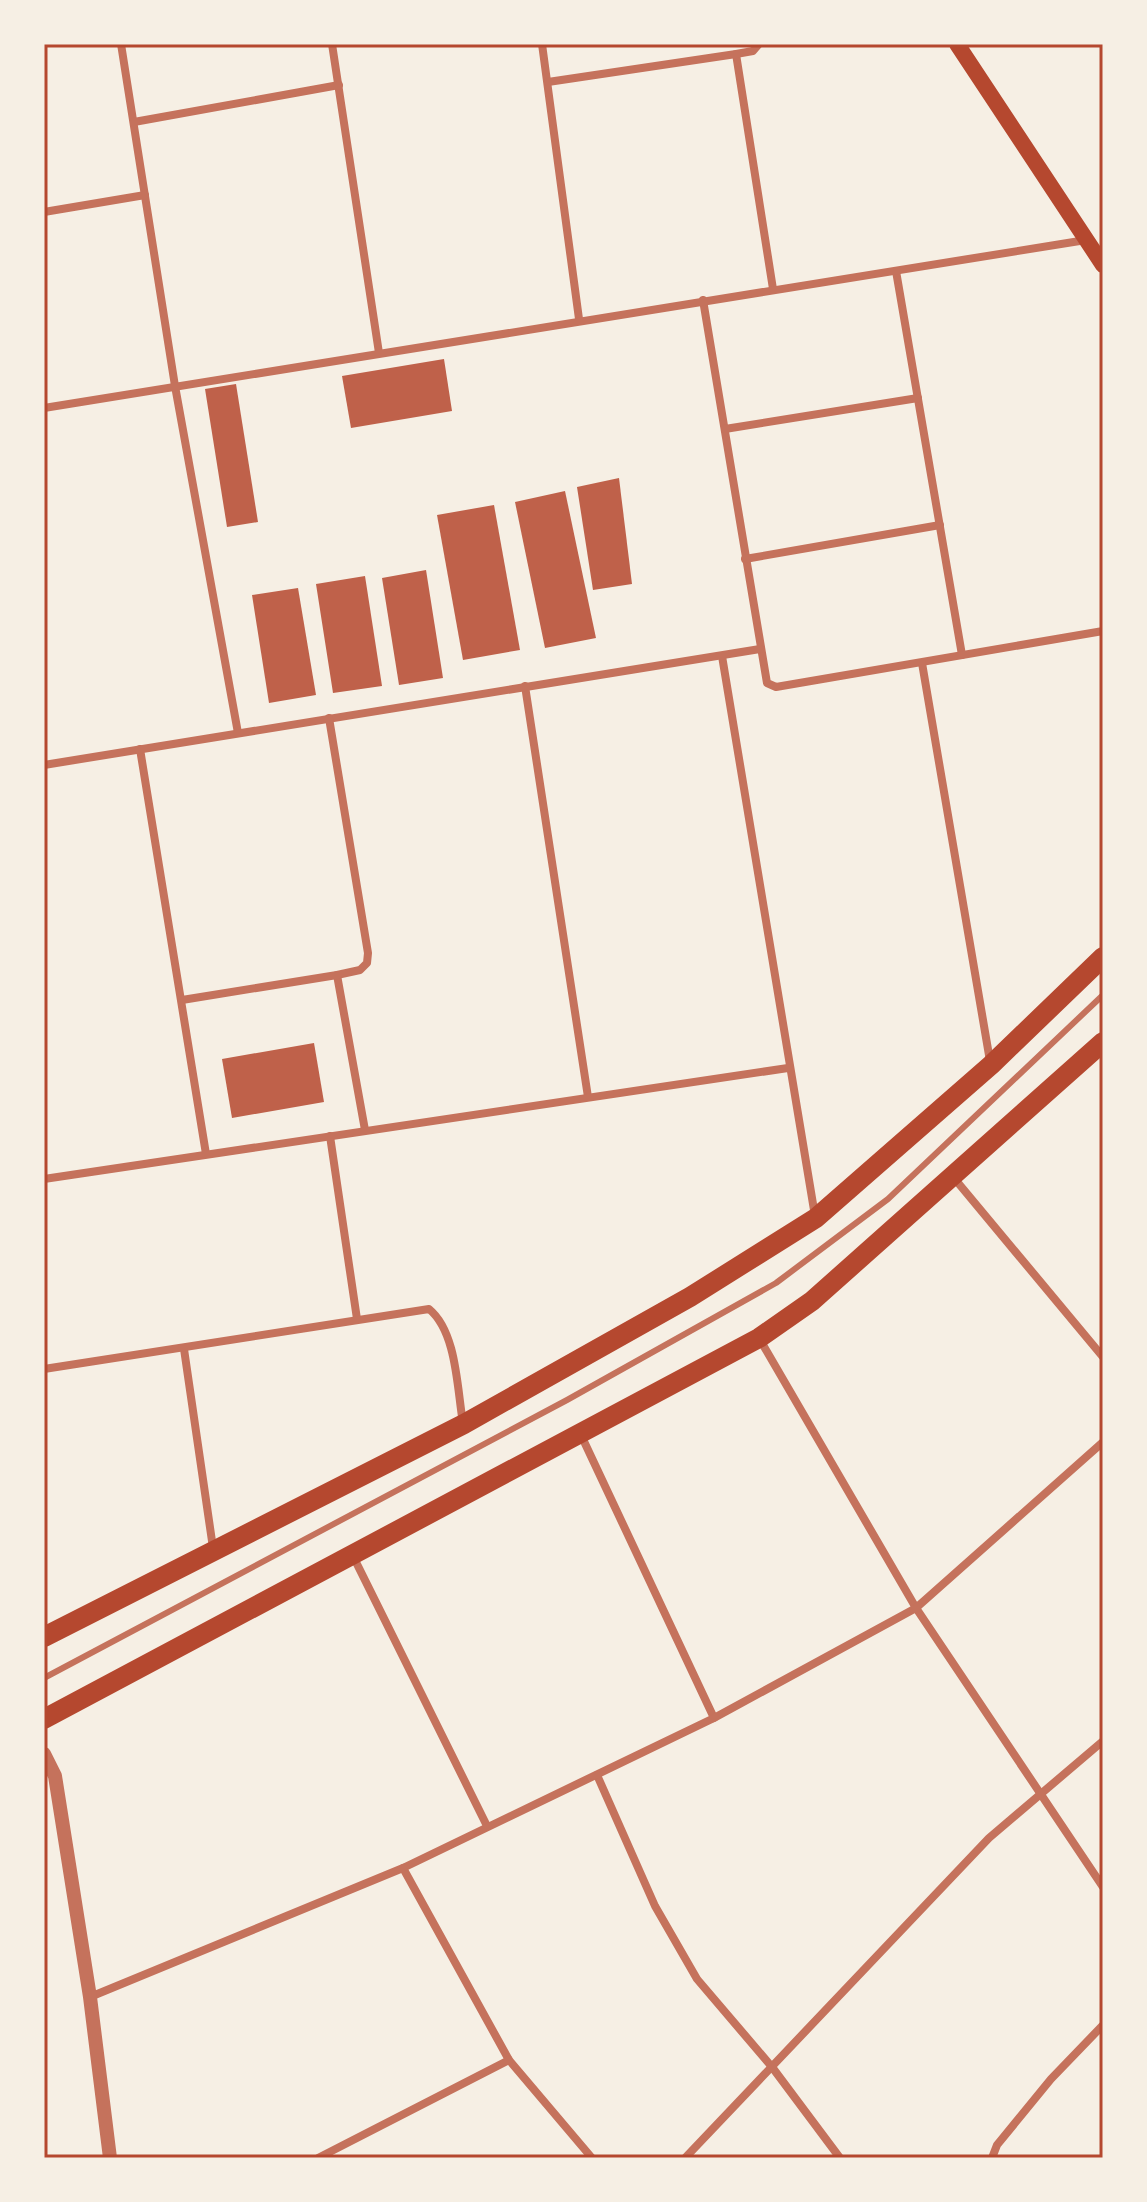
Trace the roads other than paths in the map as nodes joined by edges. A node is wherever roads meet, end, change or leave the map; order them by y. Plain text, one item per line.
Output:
1 (121, 44) edge
2 (332, 44) edge
3 (542, 44) edge
4 (759, 44) edge
5 (957, 44) edge
6 (736, 54) junction
7 (548, 82) junction
8 (339, 85) junction
9 (134, 122) junction
10 (145, 195) junction
11 (44, 212) edge
12 (1086, 239) junction
13 (1103, 265) edge
14 (896, 271) junction
15 (773, 289) junction
16 (703, 300) junction
17 (579, 319) junction
18 (379, 353) junction
19 (175, 386) junction
20 (918, 398) junction
21 (44, 408) edge
22 (725, 429) junction
23 (940, 525) junction
24 (745, 559) junction
25 (1103, 631) edge
26 (760, 649) junction
27 (962, 655) junction
28 (722, 656) junction
29 (922, 663) junction
30 (525, 686) junction
31 (329, 718) junction
32 (238, 733) junction
33 (140, 749) junction
34 (45, 762) edge
35 (1103, 957) edge
36 (337, 975) junction
37 (1103, 995) edge
38 (182, 1000) junction
39 (1103, 1042) edge
40 (991, 1065) junction
41 (788, 1068) junction
42 (588, 1097) junction
43 (365, 1130) junction
44 (330, 1136) junction
45 (206, 1154) junction
46 (954, 1178) junction
47 (44, 1179) edge
48 (816, 1218) junction
49 (357, 1319) junction
50 (759, 1338) junction
51 (184, 1349) junction
52 (1103, 1357) edge
53 (44, 1369) edge
54 (464, 1424) junction
55 (579, 1431) junction
56 (1103, 1442) edge
57 (351, 1552) junction
58 (214, 1553) junction
59 (916, 1608) junction
60 (44, 1637) edge
61 (44, 1678) edge
62 (714, 1718) junction
63 (44, 1719) edge
64 (1103, 1741) edge
65 (44, 1754) edge
66 (597, 1775) junction
67 (1038, 1794) junction
68 (487, 1826) junction
69 (403, 1868) junction
70 (1103, 1887) edge
71 (90, 1997) junction
72 (1103, 2025) edge
73 (509, 2060) junction
74 (772, 2067) junction
75 (110, 2158) edge
76 (318, 2158) edge
77 (592, 2158) edge
78 (685, 2158) edge
79 (840, 2158) edge
80 (992, 2158) edge

1 - 9 street
2 - 8 street
3 - 7 street
4 - 6 street
5 - 12 main road
6 - 7 street
6 - 15 street
7 - 17 street
8 - 9 street
8 - 18 street
9 - 10 street
10 - 11 street
10 - 19 street
12 - 13 main road
12 - 14 street
14 - 15 street
14 - 20 street
15 - 16 street
16 - 17 street
16 - 22 street
17 - 18 street
18 - 19 street
19 - 21 street
19 - 32 street
20 - 22 street
20 - 23 street
22 - 24 street
23 - 24 street
23 - 27 street
24 - 26 street
25 - 27 street
26 - 28 street
26 - 29 street
27 - 29 street
28 - 30 street
28 - 41 street
29 - 40 street
30 - 31 street
30 - 42 street
31 - 32 street
31 - 36 street
32 - 33 street
33 - 34 street
33 - 38 street
35 - 40 main road
36 - 38 street
36 - 43 street
37 - 61 lane
38 - 45 street
39 - 46 main road
40 - 48 main road
41 - 42 street
41 - 48 street
42 - 43 street
43 - 44 street
44 - 45 street
44 - 49 street
45 - 47 street
46 - 50 main road
46 - 52 street
48 - 54 main road
49 - 51 street
49 - 54 street
50 - 55 main road
50 - 59 street
51 - 53 street
51 - 58 street
54 - 58 main road
55 - 57 main road
55 - 62 street
56 - 59 street
57 - 63 main road
57 - 68 street
58 - 60 main road
59 - 62 street
59 - 67 street
62 - 66 street
64 - 67 street
65 - 71 street
66 - 68 street
66 - 74 street
67 - 70 street
67 - 74 street
68 - 69 street
69 - 71 street
69 - 73 street
71 - 75 street
72 - 80 street
73 - 76 street
73 - 77 street
74 - 78 street
74 - 79 street

